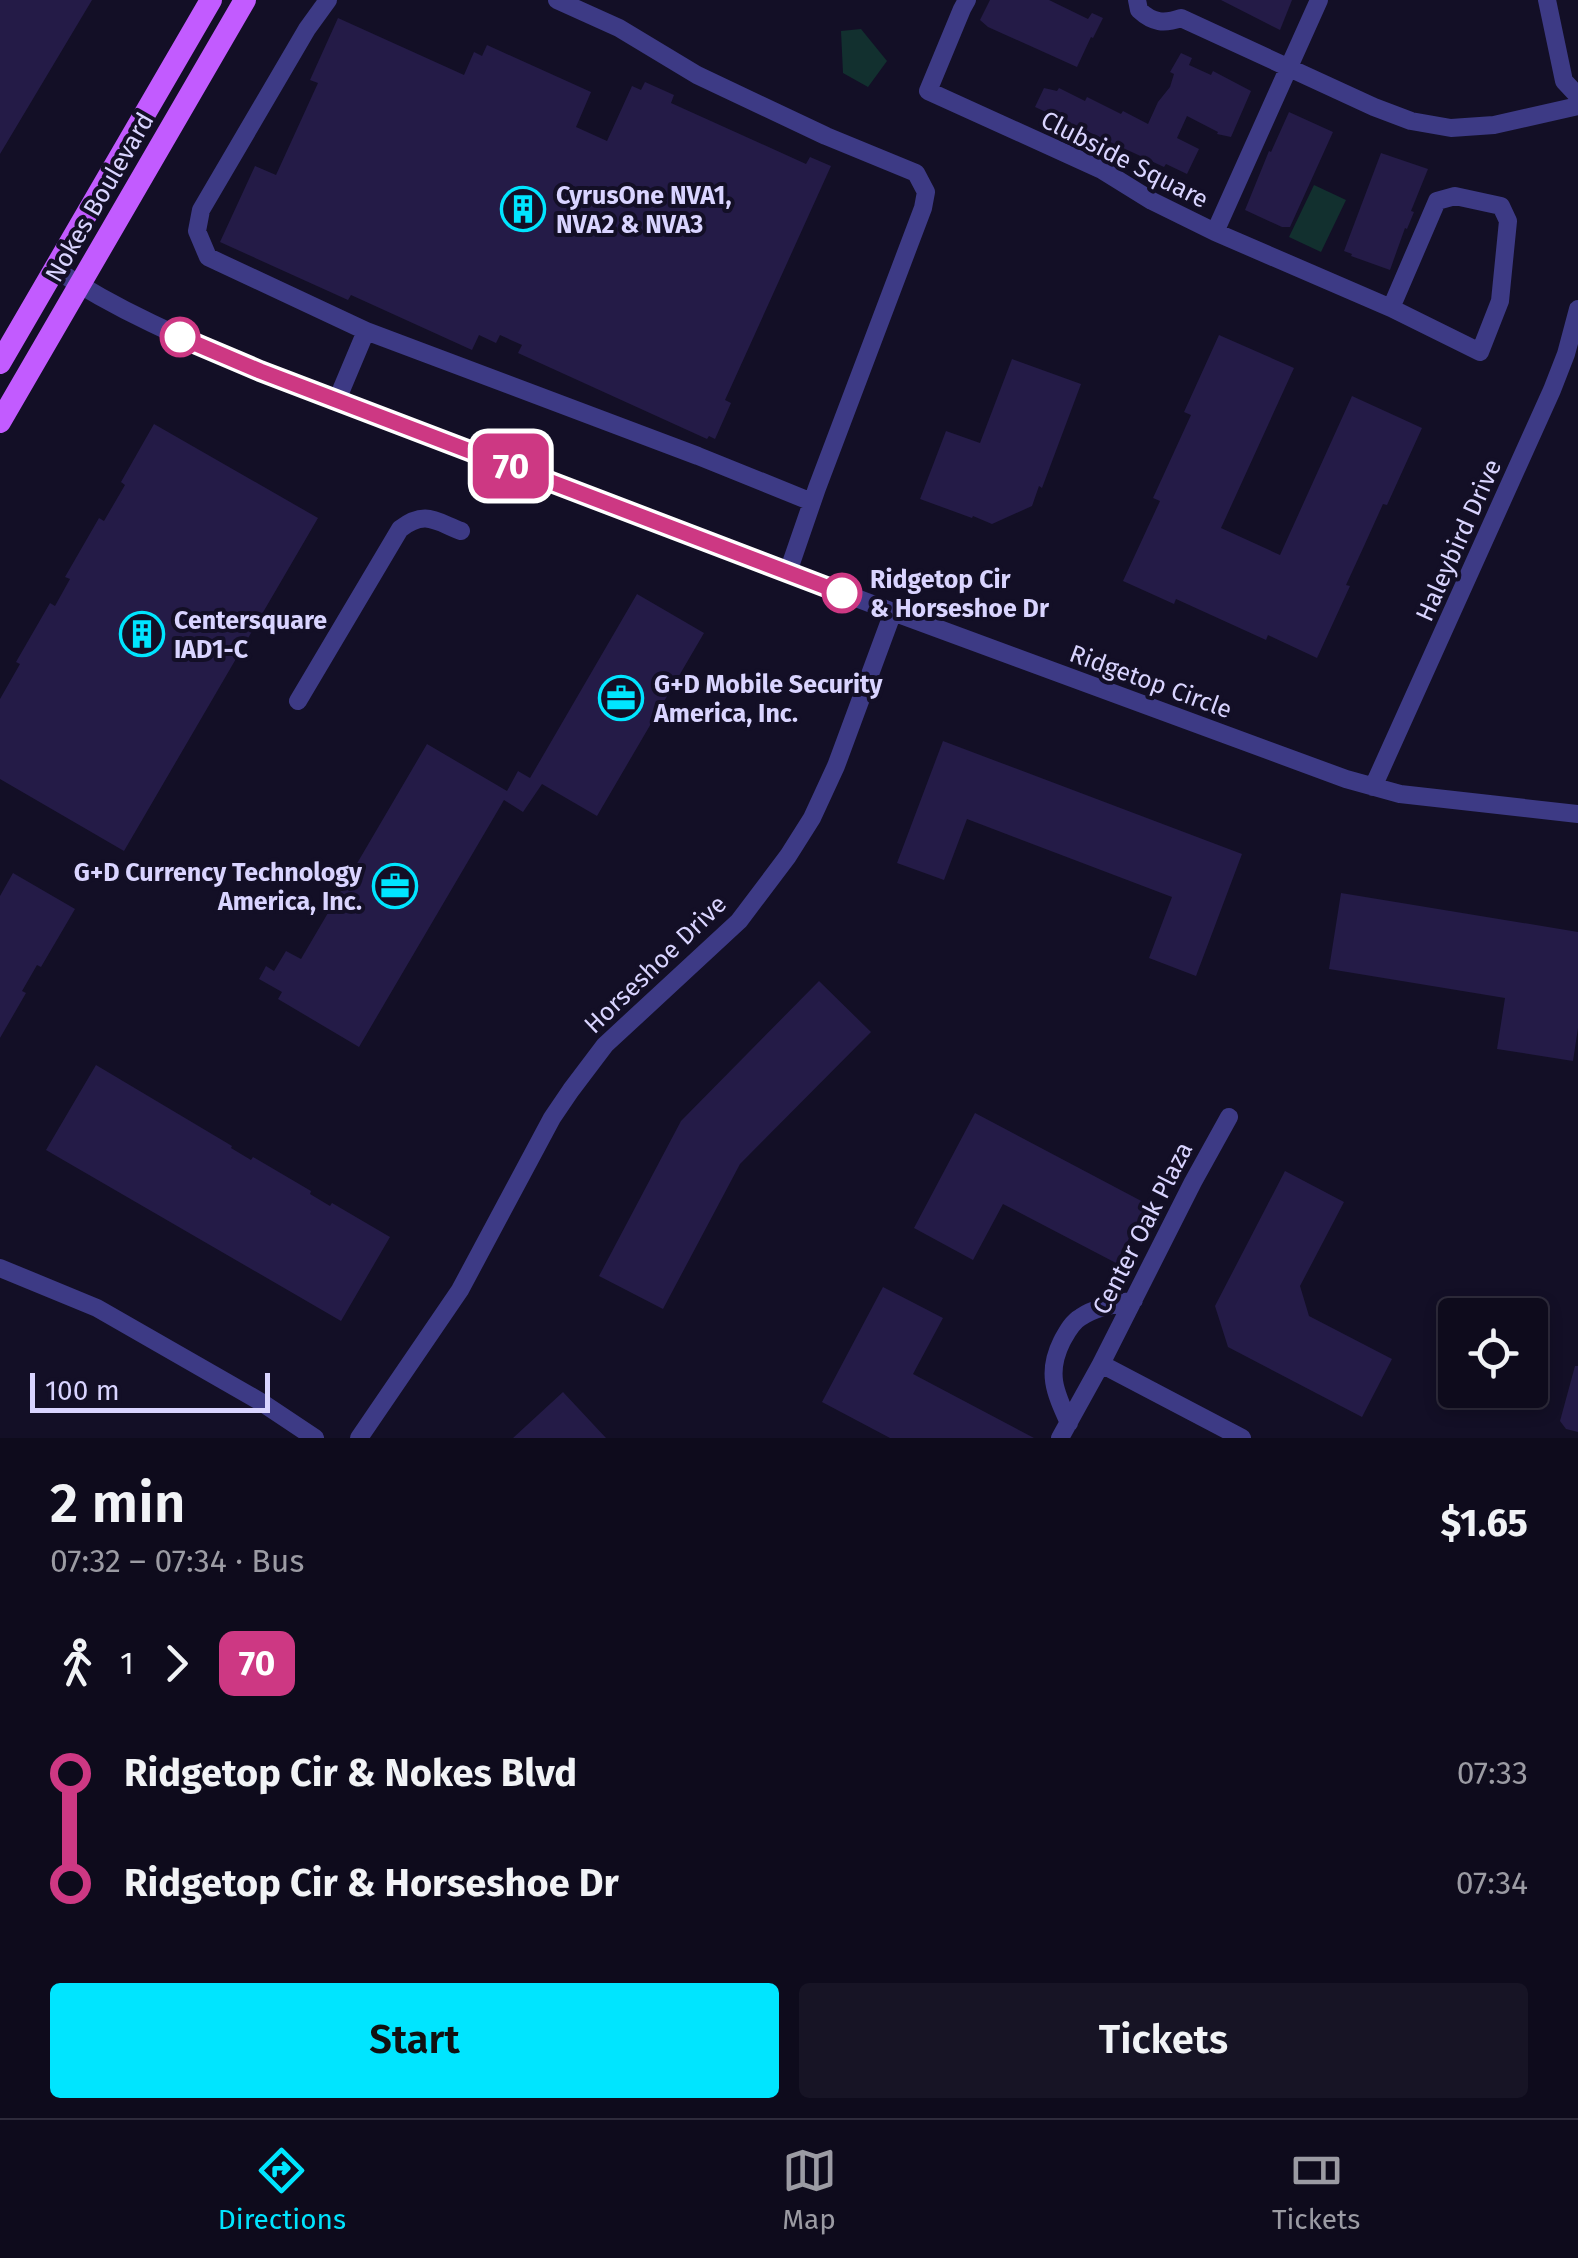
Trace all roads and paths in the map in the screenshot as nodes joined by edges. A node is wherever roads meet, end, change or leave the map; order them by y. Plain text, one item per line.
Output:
1 (211, 0) edge
2 (245, 0) edge
3 (328, 0) edge
4 (557, 0) edge
5 (967, 0) edge
6 (1137, 0) edge
7 (1319, 0) edge
8 (1547, 0) edge
9 (1177, 9) edge
10 (1290, 69) junction
11 (1578, 96) edge
12 (1578, 106) edge
13 (1215, 232) junction
14 (55, 269) junction
15 (79, 285) junction
16 (1391, 308) junction
17 (1578, 309) edge
18 (366, 331) junction
19 (0, 363) edge
20 (337, 400) junction
21 (0, 422) edge
22 (812, 502) junction
23 (461, 531) dead end
24 (788, 572) junction
25 (893, 612) junction
26 (298, 701) dead end
27 (1373, 788) junction
28 (1578, 814) edge
29 (1230, 1117) dead end
30 (0, 1268) edge
31 (1134, 1300) junction
32 (1101, 1364) junction
33 (1064, 1431) edge
34 (315, 1438) edge
35 (358, 1438) edge
36 (1242, 1438) edge

1 - 14 main road, Nokes Boulevard
2 - 15 main road, Nokes Boulevard
3 - 18 street
4 - 22 street
5 - 13 street, Clubside Square
6 - 9 street
7 - 10 street
8 - 11 street
9 - 10 street
10 - 12 street
10 - 13 street
13 - 16 street, Clubside Square
14 - 15 street, Ridgetop Circle
14 - 19 main road, Nokes Boulevard
15 - 20 street, Ridgetop Circle
15 - 21 main road, Nokes Boulevard
16 - 16 street, Clubside Square
17 - 27 street, Haleybird Drive
18 - 20 street
18 - 22 street
20 - 24 street, Ridgetop Circle
22 - 24 street
23 - 26 street
24 - 25 street, Ridgetop Circle
25 - 27 street, Ridgetop Circle
25 - 35 street, Horseshoe Drive
27 - 28 street, Ridgetop Circle
29 - 31 street, Center Oak Plaza
30 - 34 street
31 - 32 street, Center Oak Plaza
31 - 33 street
32 - 33 street, Center Oak Plaza
32 - 36 street

